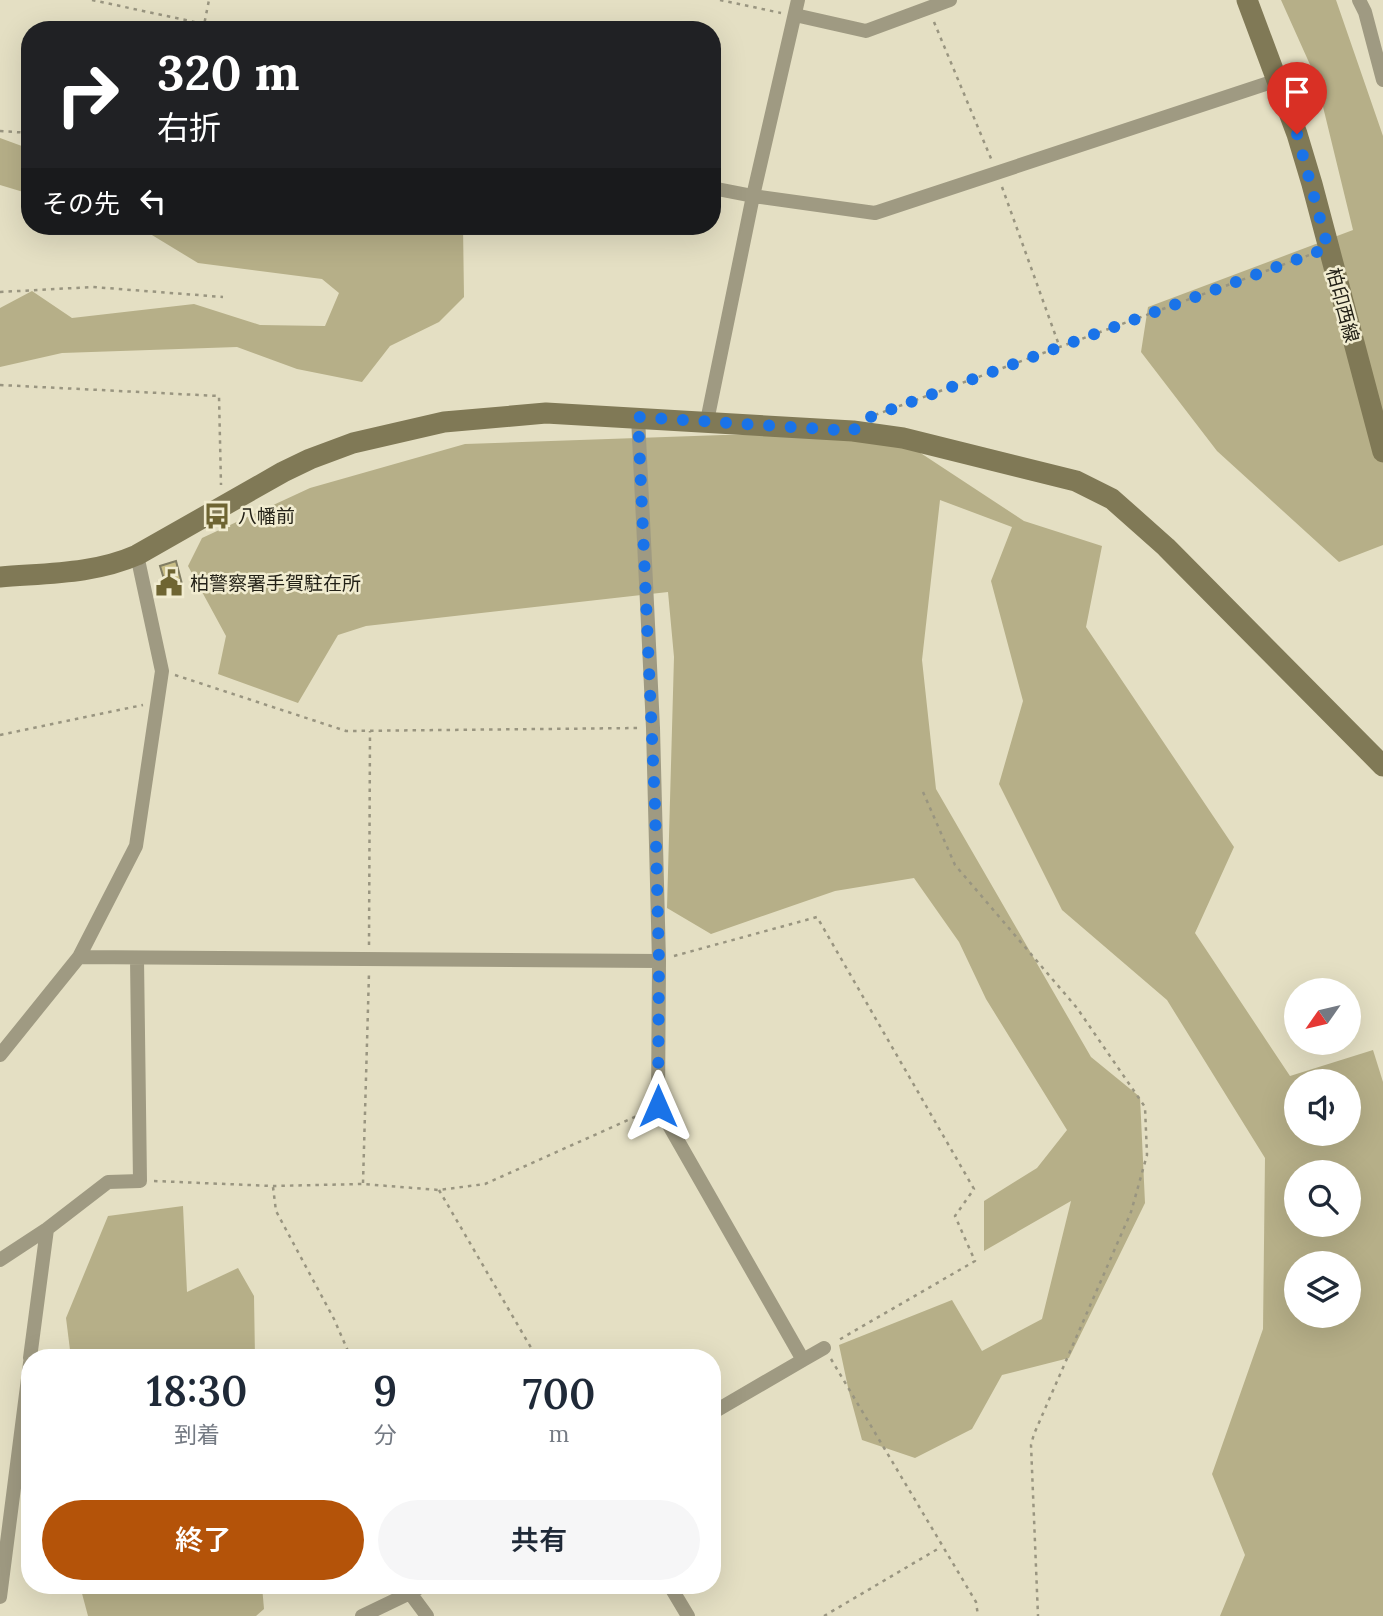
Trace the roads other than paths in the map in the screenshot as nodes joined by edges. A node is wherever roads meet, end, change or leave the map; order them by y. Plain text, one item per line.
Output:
1 (798, 0) edge
2 (950, 0) edge
3 (1247, 0) edge
4 (1359, 0) edge
5 (795, 15) junction
6 (1278, 80) junction
7 (1383, 80) edge
8 (721, 190) edge
9 (753, 197) junction
10 (638, 417) junction
11 (707, 421) junction
12 (1383, 452) edge
13 (137, 555) junction
14 (0, 577) edge
15 (1383, 766) edge
16 (79, 957) junction
17 (137, 959) junction
18 (659, 961) junction
19 (0, 1055) edge
20 (47, 1229) junction
21 (0, 1260) edge
22 (824, 1348) road end
23 (31, 1349) edge
24 (803, 1360) junction
25 (721, 1408) edge
26 (21, 1431) edge
27 (406, 1594) edge
28 (418, 1594) edge
29 (675, 1594) edge
30 (0, 1597) edge
31 (362, 1616) edge
32 (427, 1616) edge
33 (688, 1616) edge

1 - 5 street
2 - 5 street
3 - 6 street, 柏印西線
4 - 7 street
5 - 9 street
6 - 9 street
6 - 12 street, 柏印西線
8 - 9 street
9 - 11 street
10 - 11 street
10 - 13 street
10 - 18 street
11 - 15 street
13 - 14 street
13 - 16 street
16 - 17 street
16 - 19 street
17 - 18 street
17 - 20 street
18 - 24 street
20 - 21 street
20 - 23 street
22 - 24 street
24 - 25 street
26 - 30 street
27 - 31 street
28 - 32 street
29 - 33 street

